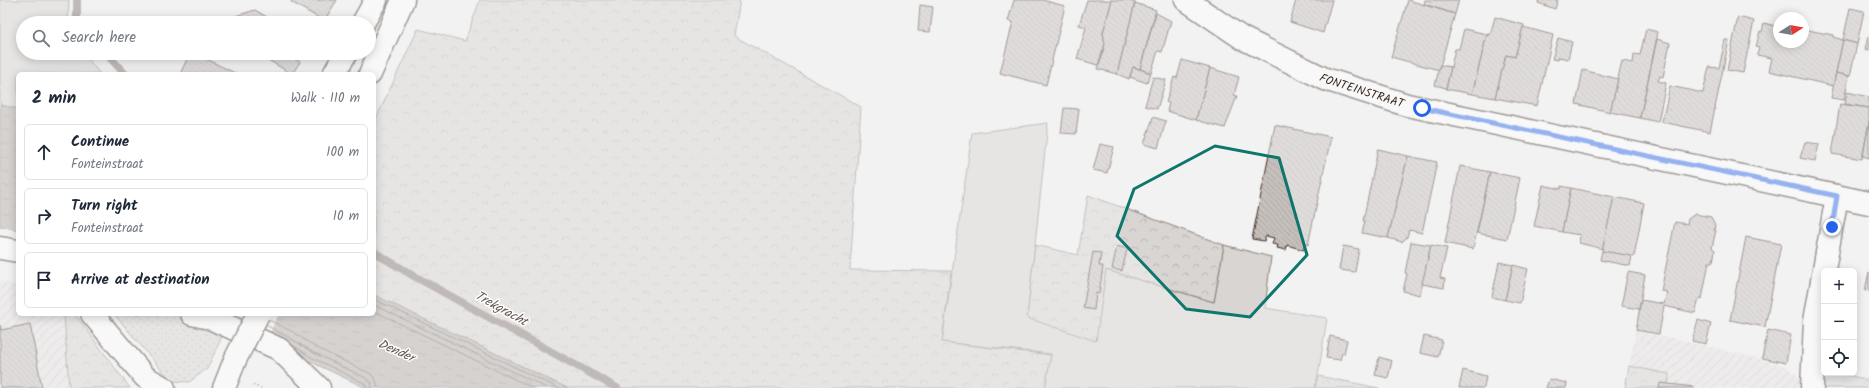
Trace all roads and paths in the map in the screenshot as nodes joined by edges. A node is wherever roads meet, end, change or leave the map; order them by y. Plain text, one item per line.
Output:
1 (376, 0) edge
2 (403, 0) edge
3 (1186, 0) edge
4 (367, 16) edge
5 (342, 60) edge
6 (335, 72) edge
7 (371, 72) edge
8 (1837, 196) junction
9 (1869, 203) edge
10 (0, 248) edge
11 (16, 252) edge
12 (94, 316) edge
13 (201, 316) edge
14 (257, 316) edge
15 (164, 388) edge
16 (224, 388) edge
17 (319, 388) edge
18 (1812, 388) edge

1 - 4 street
2 - 7 street
3 - 8 street, FONTEINSTRAAT
5 - 6 street
8 - 9 street, FONTEINSTRAAT
8 - 18 street
10 - 11 street
12 - 15 street
13 - 17 street
14 - 16 street, bridge

